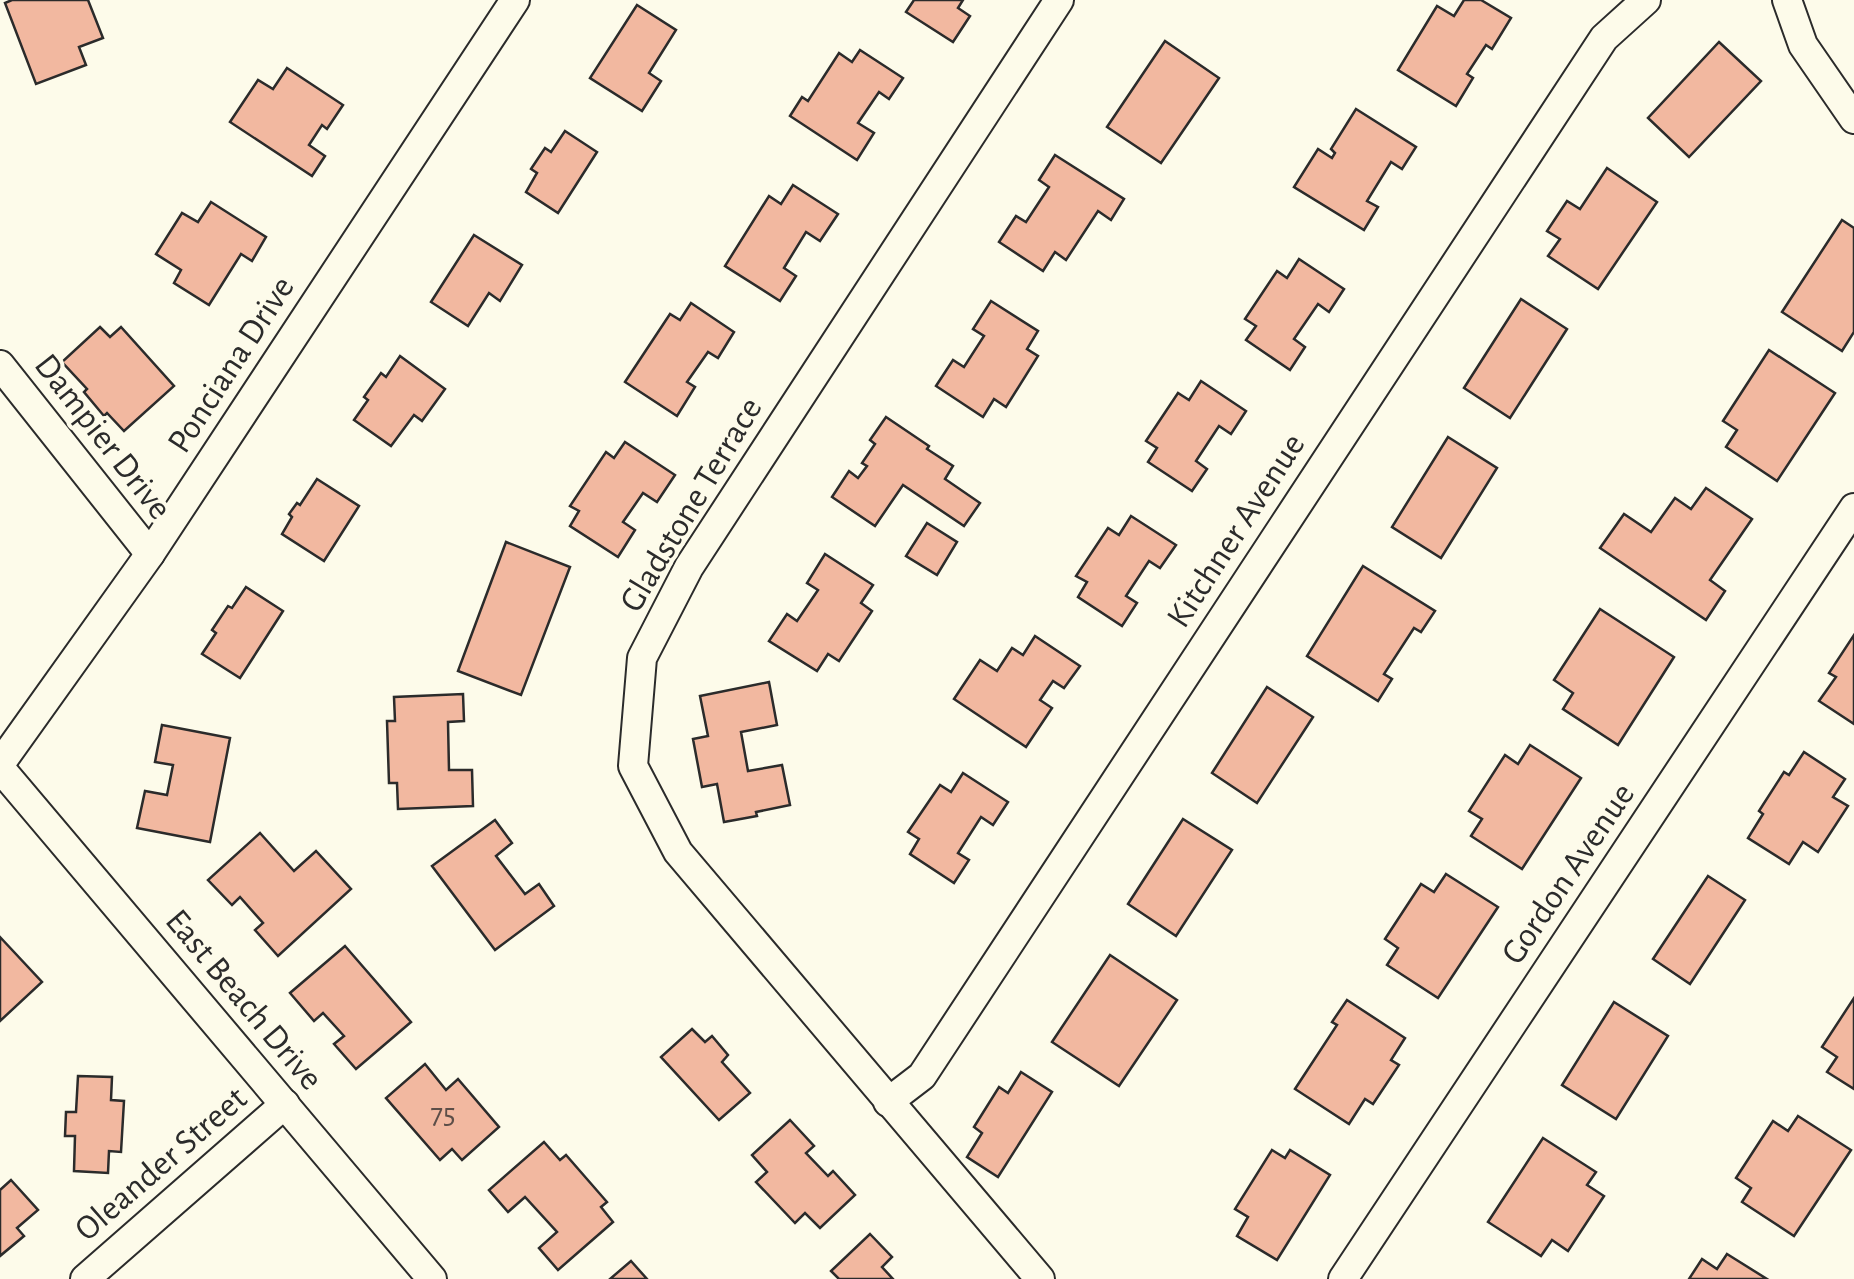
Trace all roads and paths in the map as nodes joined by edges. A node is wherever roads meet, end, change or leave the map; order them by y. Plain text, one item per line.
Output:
1 (515, 0) edge
2 (1059, 0) edge
3 (1646, 0) edge
4 (1787, 0) edge
5 (1854, 119) edge
6 (0, 364) edge
7 (1854, 508) edge
8 (150, 554) junction
9 (0, 766) edge
10 (888, 1102) junction
11 (285, 1104) junction
12 (86, 1279) edge
13 (432, 1279) edge
14 (1040, 1279) edge
15 (1343, 1279) edge

1 - 8 street, Ponciana Drive
2 - 10 street, Gladstone Terrace
3 - 10 street, Kitchner Avenue
4 - 5 street
6 - 8 street, Dampier Drive
7 - 15 street, Gordon Avenue
8 - 9 street, Ponciana Drive
9 - 11 street, East Beach Drive
10 - 14 street, Gladstone Terrace
11 - 12 street, Oleander Street
11 - 13 street, East Beach Drive

